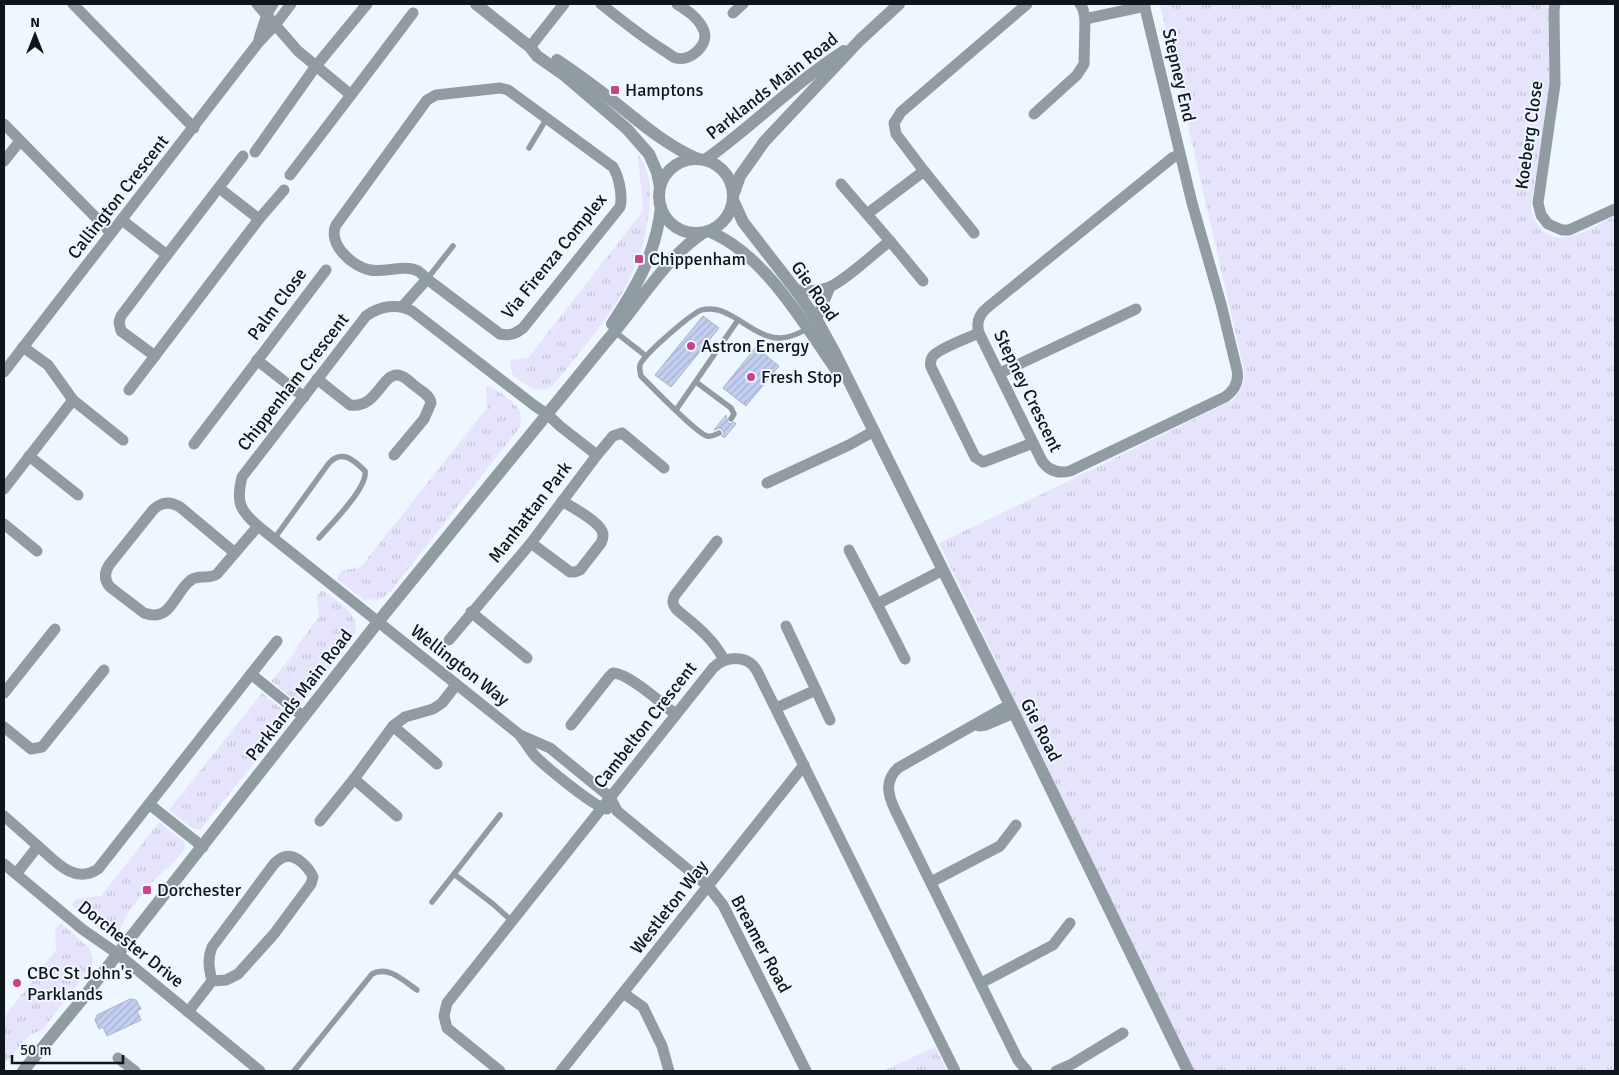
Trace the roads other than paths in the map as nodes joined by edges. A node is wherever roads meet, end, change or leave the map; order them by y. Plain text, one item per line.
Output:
1 (73, 4) edge
2 (257, 4) edge
3 (274, 4) edge
4 (291, 4) edge
5 (367, 4) edge
6 (476, 4) edge
7 (564, 4) edge
8 (601, 4) edge
9 (678, 4) edge
10 (743, 4) edge
11 (899, 4) edge
12 (1027, 4) edge
13 (1080, 4) edge
14 (1555, 4) edge
15 (1144, 5) edge
16 (413, 13) dead end
17 (733, 13) dead end
18 (267, 14) junction
19 (1085, 19) junction
20 (275, 25) junction
21 (860, 40) junction
22 (258, 43) junction
23 (530, 47) junction
24 (316, 66) junction
25 (351, 95) junction
26 (1034, 114) dead end
27 (547, 118) junction
28 (4, 124) edge
29 (194, 128) junction
30 (20, 141) junction
31 (529, 148) dead end
32 (255, 152) dead end
33 (1180, 154) junction
34 (243, 156) dead end
35 (702, 160) junction
36 (4, 161) edge
37 (924, 171) junction
38 (290, 175) dead end
39 (841, 184) dead end
40 (660, 187) junction
41 (219, 188) junction
42 (284, 190) dead end
43 (733, 197) junction
44 (661, 207) junction
45 (1615, 209) edge
46 (867, 214) junction
47 (122, 220) junction
48 (259, 220) junction
49 (706, 232) junction
50 (111, 234) junction
51 (974, 234) dead end
52 (890, 241) junction
53 (453, 246) dead end
54 (167, 255) junction
55 (326, 270) dead end
56 (427, 279) junction
57 (923, 281) dead end
58 (830, 287) junction
59 (796, 290) junction
60 (403, 306) junction
61 (1136, 309) dead end
62 (738, 320) junction
63 (812, 324) junction
64 (613, 330) junction
65 (979, 334) junction
66 (23, 347) junction
67 (155, 356) junction
68 (646, 356) junction
69 (257, 360) junction
70 (4, 372) edge
71 (1000, 374) junction
72 (317, 379) junction
73 (696, 382) junction
74 (129, 390) dead end
75 (304, 397) junction
76 (73, 400) junction
77 (676, 410) junction
78 (547, 414) junction
79 (731, 419) dead end
80 (874, 431) junction
81 (718, 433) dead end
82 (124, 440) dead end
83 (1033, 442) junction
84 (194, 444) dead end
85 (394, 455) dead end
86 (597, 455) junction
87 (29, 456) junction
88 (664, 468) dead end
89 (767, 483) dead end
90 (4, 489) edge
91 (78, 495) dead end
92 (562, 501) junction
93 (4, 524) edge
94 (258, 526) junction
95 (319, 538) dead end
96 (274, 539) junction
97 (717, 541) dead end
98 (530, 543) junction
99 (849, 550) dead end
100 (37, 551) dead end
101 (235, 553) junction
102 (943, 570) junction
103 (878, 604) junction
104 (471, 612) junction
105 (378, 622) junction
106 (786, 626) dead end
107 (55, 629) dead end
108 (449, 640) dead end
109 (277, 641) dead end
110 (527, 658) dead end
111 (905, 659) dead end
112 (724, 660) junction
113 (104, 670) dead end
114 (251, 674) junction
115 (456, 685) junction
116 (816, 690) junction
117 (4, 693) edge
118 (776, 708) junction
119 (1012, 709) junction
120 (676, 714) junction
121 (304, 717) junction
122 (830, 720) dead end
123 (571, 724) dead end
124 (392, 726) junction
125 (4, 728) edge
126 (520, 735) junction
127 (437, 764) dead end
128 (804, 765) junction
129 (354, 779) junction
130 (610, 797) junction
131 (149, 804) junction
132 (601, 809) junction
133 (618, 811) junction
134 (500, 815) dead end
135 (4, 816) edge
136 (397, 816) dead end
137 (320, 821) dead end
138 (1016, 826) dead end
139 (38, 846) junction
140 (203, 847) junction
141 (4, 864) edge
142 (16, 874) junction
143 (454, 874) junction
144 (931, 882) junction
145 (708, 886) junction
146 (432, 902) dead end
147 (512, 921) junction
148 (1070, 923) dead end
149 (118, 954) junction
150 (212, 981) junction
151 (982, 983) junction
152 (416, 990) dead end
153 (623, 993) junction
154 (188, 1012) junction
155 (1123, 1032) dead end
156 (118, 1058) dead end
157 (23, 1071) edge
158 (134, 1071) edge
159 (260, 1071) edge
160 (294, 1071) edge
161 (500, 1071) edge
162 (561, 1071) edge
163 (669, 1071) edge
164 (806, 1071) edge
165 (955, 1071) edge
166 (1027, 1071) edge
167 (1056, 1071) edge
168 (1188, 1071) edge

1 - 29 street
2 - 18 street
3 - 18 street, Callington Crescent
4 - 20 street, Callington Crescent
5 - 24 street
6 - 23 street
7 - 23 street
8 - 9 street
10 - 17 street
11 - 21 street, Parklands Main Road
12 - 37 street
13 - 19 street
14 - 45 street, Koeberg Close
15 - 19 street
15 - 33 street, Stepney End
16 - 25 street
18 - 20 street
18 - 22 street, Callington Crescent
19 - 26 street
20 - 22 street, Callington Crescent
20 - 24 street
21 - 35 street, Parklands Main Road
21 - 43 street, Parklands Main Road
22 - 29 street, Callington Crescent
23 - 35 street
23 - 40 street
24 - 25 street
24 - 32 street
25 - 38 street
27 - 31 lane
27 - 56 street, Via Firenza Complex
27 - 56 street, Via Firenza Complex
28 - 30 street
29 - 47 street, Callington Crescent
30 - 36 street
30 - 50 street
33 - 65 street, Stepney Crescent
33 - 83 street, Stepney Crescent
34 - 41 street
35 - 40 street
35 - 43 street
37 - 46 street
37 - 51 street
39 - 46 street
40 - 44 street
41 - 48 street
41 - 54 street
42 - 48 street
43 - 49 street
43 - 59 street, Gie Road
44 - 49 street
44 - 64 street, Parklands Main Road
46 - 52 street
47 - 50 street, Callington Crescent
47 - 54 street
48 - 67 street
49 - 63 street, Gie Road
49 - 64 street, Parklands Main Road
50 - 66 street, Callington Crescent
52 - 57 street
52 - 58 street
53 - 56 lane
54 - 67 street
55 - 69 street, Palm Close
56 - 60 street
58 - 59 street
58 - 63 street
59 - 63 street, Gie Road
60 - 72 street, Chippenham Crescent
60 - 78 street
61 - 71 street
62 - 63 lane
62 - 68 lane
62 - 73 lane
63 - 80 street, Gie Road
64 - 68 lane
64 - 78 street, Parklands Main Road
65 - 71 street, Stepney Crescent
65 - 83 street
66 - 70 street, Callington Crescent
66 - 76 street
67 - 74 street
68 - 77 lane
69 - 75 street, Palm Close
69 - 84 street, Palm Close
71 - 83 street, Stepney Crescent
72 - 75 street, Chippenham Crescent
72 - 85 street
73 - 77 lane
73 - 79 lane
75 - 94 street, Chippenham Crescent
76 - 82 street
76 - 87 street
77 - 81 lane
78 - 86 street, Manhattan Park
78 - 105 street, Parklands Main Road
80 - 89 street
80 - 102 street, Gie Road
86 - 88 street
86 - 92 street, Manhattan Park
87 - 90 street
87 - 91 street
92 - 98 street, Manhattan Park
92 - 98 street
93 - 100 street
94 - 96 street, Chippenham Crescent
94 - 101 street
95 - 96 lane
96 - 105 street, Chippenham Crescent
97 - 112 street
98 - 104 street, Manhattan Park
99 - 103 street
101 - 101 street
102 - 103 street
102 - 119 street, Gie Road
103 - 111 street
104 - 108 street, Manhattan Park
104 - 110 street
105 - 115 street, Wellington Way
105 - 121 street, Parklands Main Road
106 - 116 street
107 - 117 street
109 - 114 street
112 - 118 street, Cambelton Crescent
112 - 120 street, Cambelton Crescent
113 - 125 street
114 - 121 street
114 - 131 street
115 - 124 street
115 - 126 street, Wellington Way
116 - 118 street
116 - 122 street
118 - 128 street, Cambelton Crescent
119 - 144 street
119 - 168 street, Gie Road
120 - 123 street
120 - 130 street, Cambelton Crescent
121 - 140 street, Parklands Main Road
124 - 127 street
124 - 129 street
126 - 130 street, Wellington Way
126 - 132 street, Wellington Way
128 - 145 street, Westleton Way
128 - 165 street, Cambelton Crescent
129 - 136 street
129 - 137 street
130 - 132 street, Cambelton Crescent
130 - 133 street, Breamer Road
131 - 139 street
131 - 140 street
132 - 133 street
132 - 147 street, Cambelton Crescent
133 - 145 street, Breamer Road
134 - 143 lane
135 - 139 street
138 - 144 street
139 - 142 street
140 - 149 street, Parklands Main Road
141 - 142 street, Dorchester Drive
142 - 149 street, Dorchester Drive
143 - 146 lane
143 - 147 lane
144 - 151 street
145 - 153 street, Westleton Way
145 - 164 street, Breamer Road
147 - 161 street, Cambelton Crescent
148 - 151 street
149 - 154 street, Dorchester Drive
149 - 157 street, Parklands Main Road
150 - 150 street
150 - 154 street
151 - 166 street
152 - 160 lane
153 - 162 street, Westleton Way
153 - 163 street
154 - 159 street, Dorchester Drive
155 - 167 street
156 - 158 street

